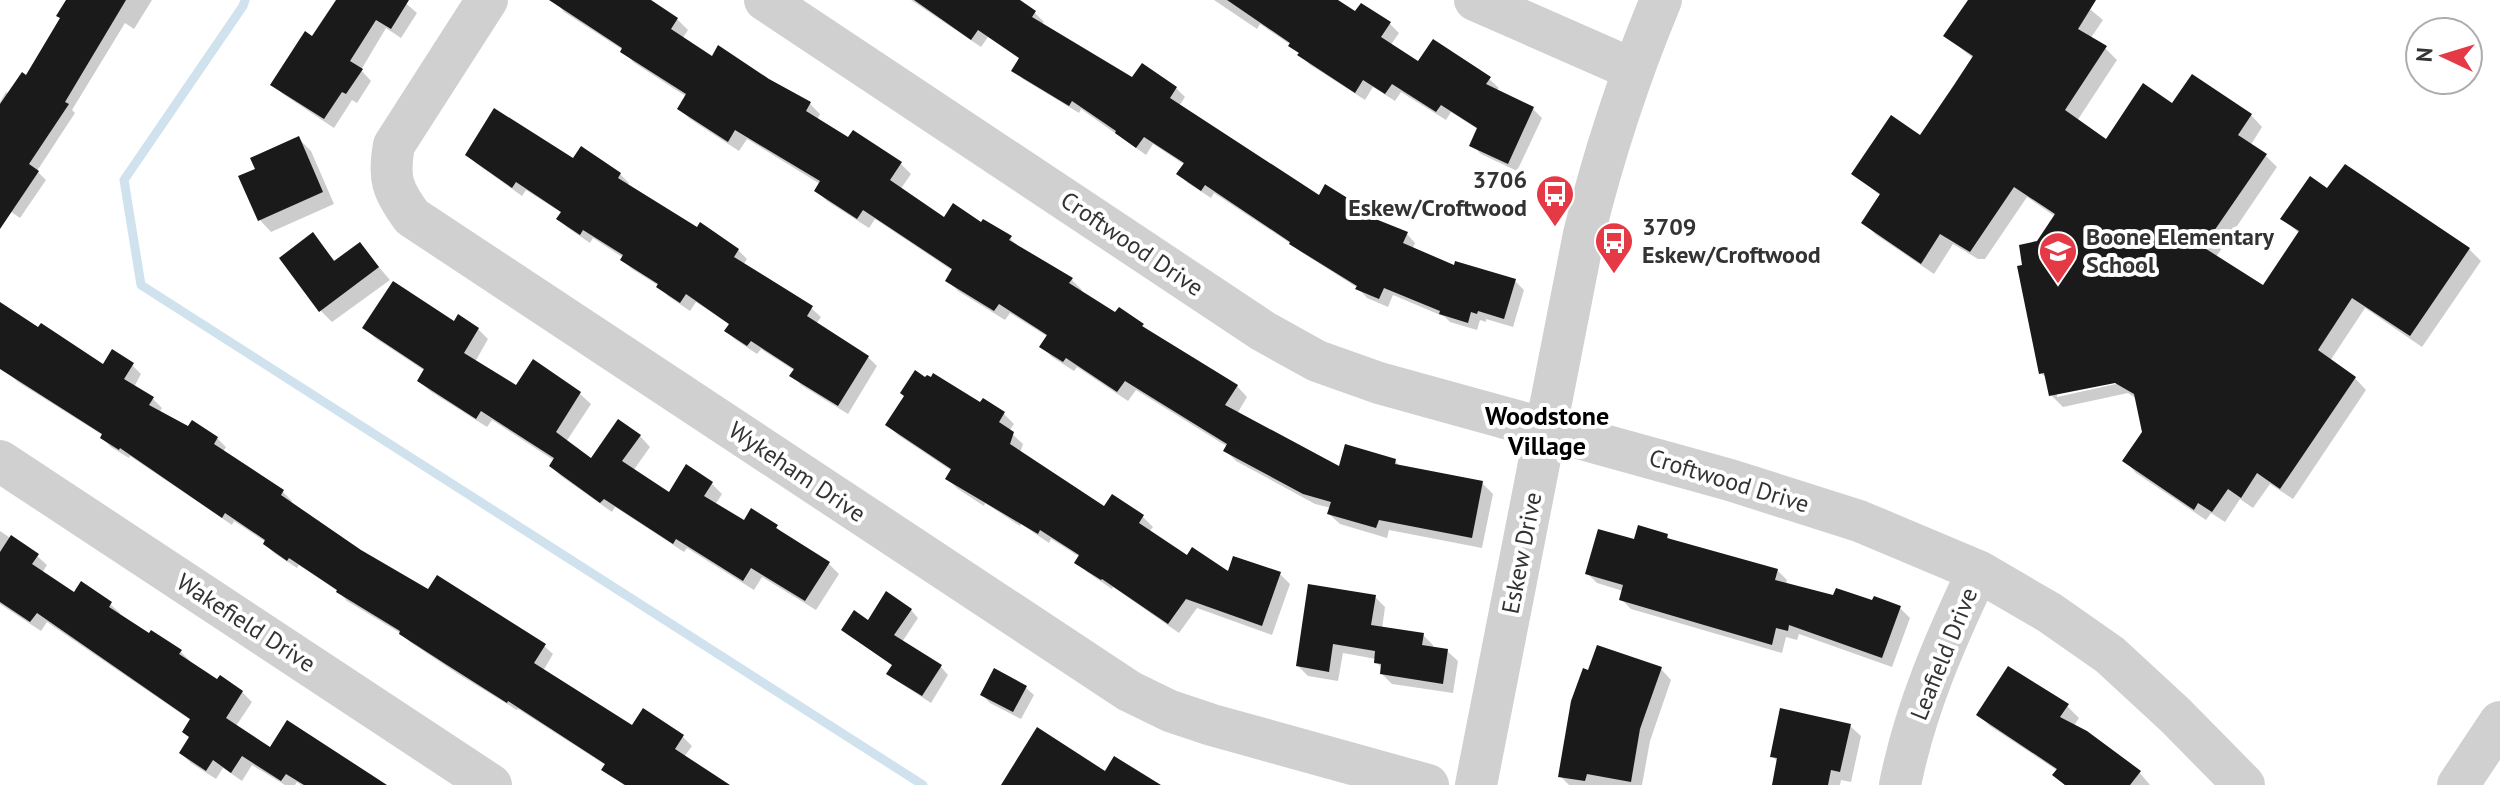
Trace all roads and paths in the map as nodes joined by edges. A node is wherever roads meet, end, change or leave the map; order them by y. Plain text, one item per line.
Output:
1 (487, 0) edge
2 (765, 0) edge
3 (1475, 0) edge
4 (1661, 0) edge
5 (1632, 69) junction
6 (1547, 429) junction
7 (0, 461) edge
8 (1978, 571) junction
9 (2500, 722) edge
10 (491, 785) edge
11 (1428, 785) edge
12 (1476, 785) edge
13 (1900, 785) edge
14 (2244, 785) edge
15 (2458, 785) edge

1 - 11 street, Wykeham Drive
2 - 6 street, Croftwood Drive
3 - 5 street
4 - 5 street, Eskew Drive
5 - 6 street, Eskew Drive
6 - 8 street, Croftwood Drive
6 - 12 street, Eskew Drive
7 - 10 street, Wakefield Drive
8 - 13 street, Leafield Drive
8 - 14 street, Croftwood Drive
9 - 15 street

